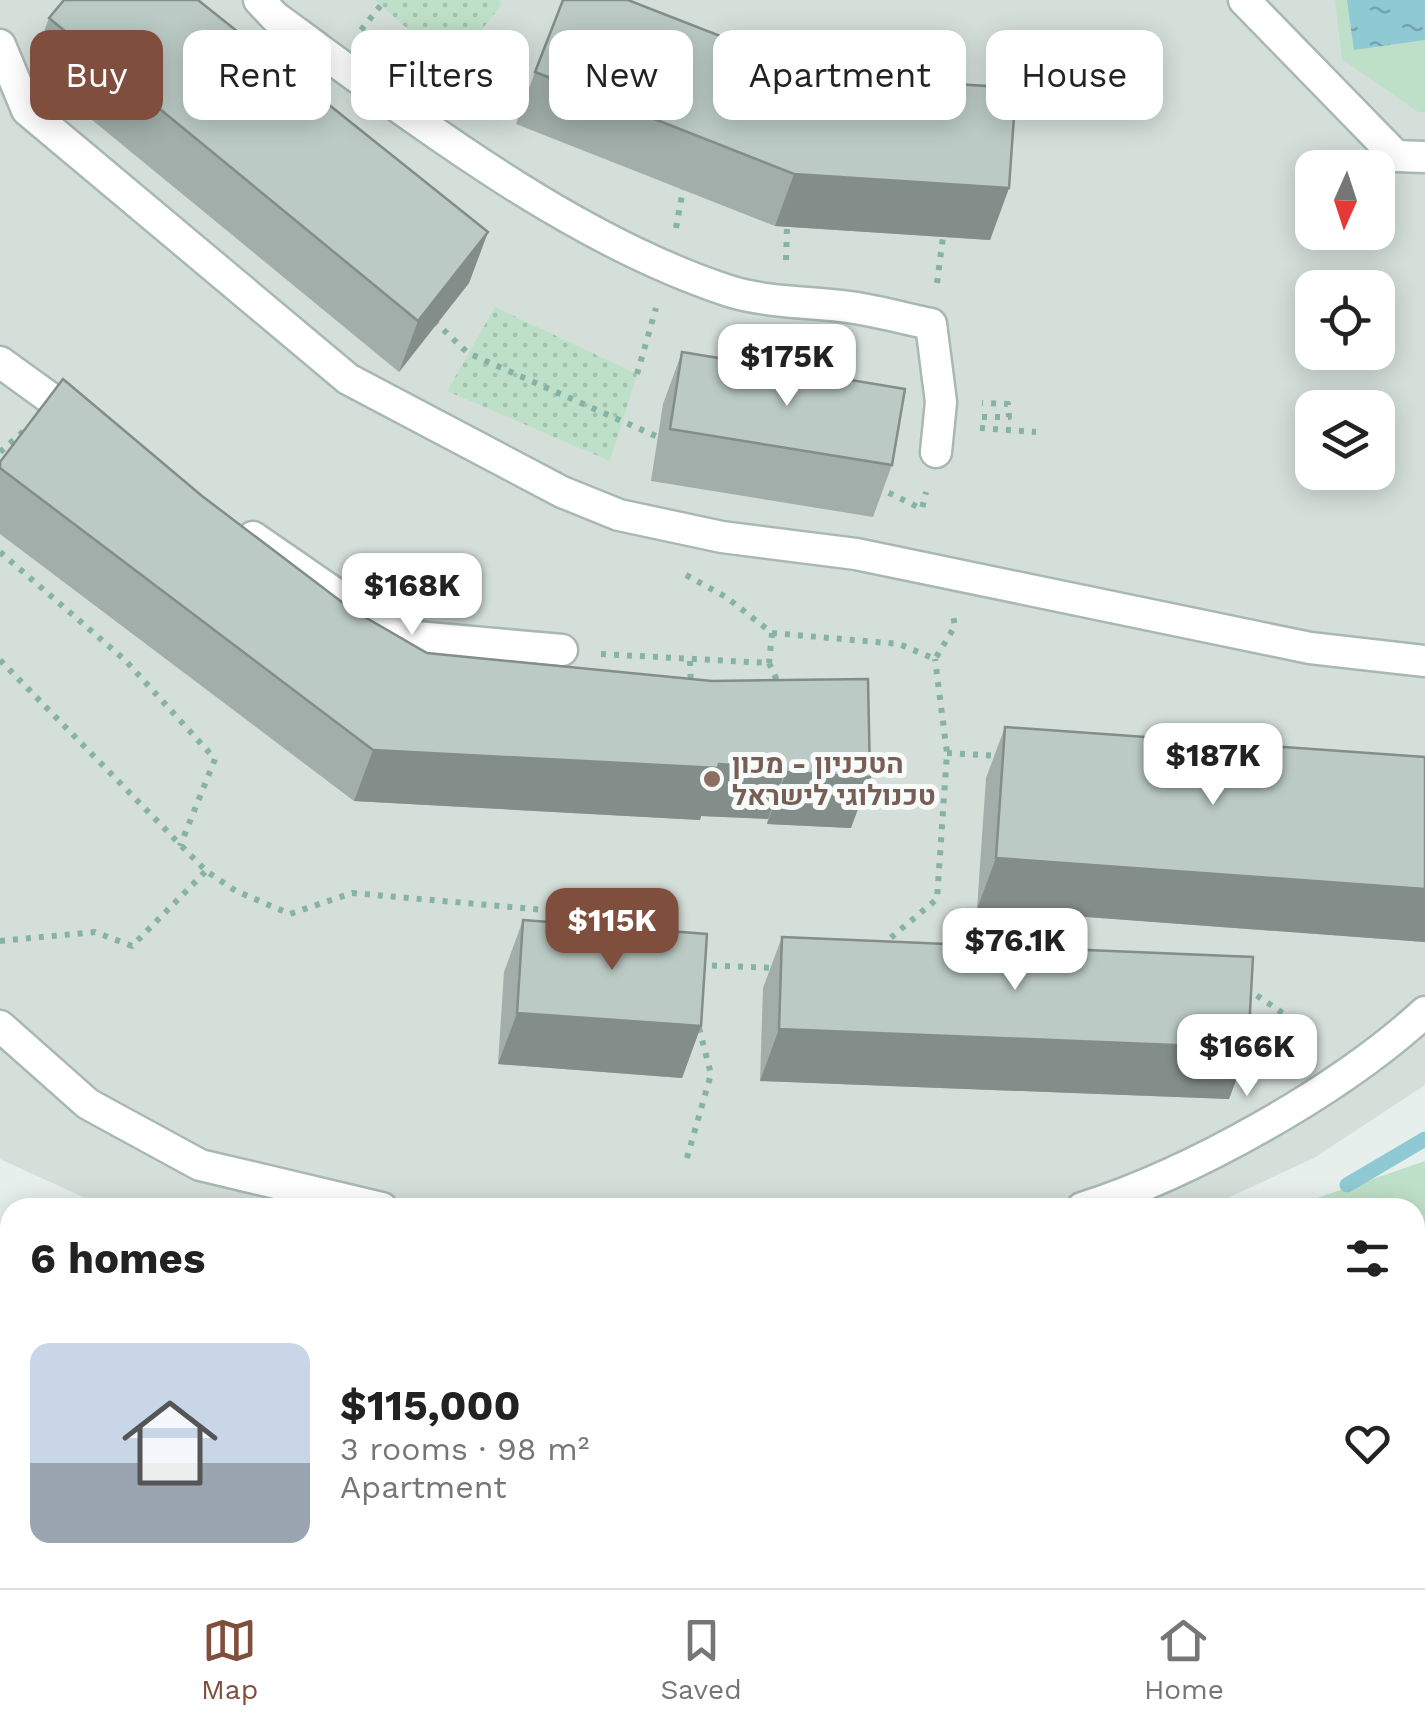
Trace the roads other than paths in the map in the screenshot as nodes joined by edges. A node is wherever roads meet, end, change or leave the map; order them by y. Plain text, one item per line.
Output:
1 (259, 0) edge
2 (1244, 0) edge
3 (0, 46) edge
4 (1425, 156) edge
5 (0, 362) edge
6 (111, 438) edge
7 (936, 452) dead end
8 (224, 516) edge
9 (562, 650) road end
10 (1425, 660) edge
11 (1425, 1012) edge
12 (0, 1026) edge
13 (340, 1198) edge
14 (1105, 1198) edge

1 - 7 street
2 - 4 street
3 - 10 street
5 - 6 street
8 - 9 street
11 - 14 street
12 - 13 street

